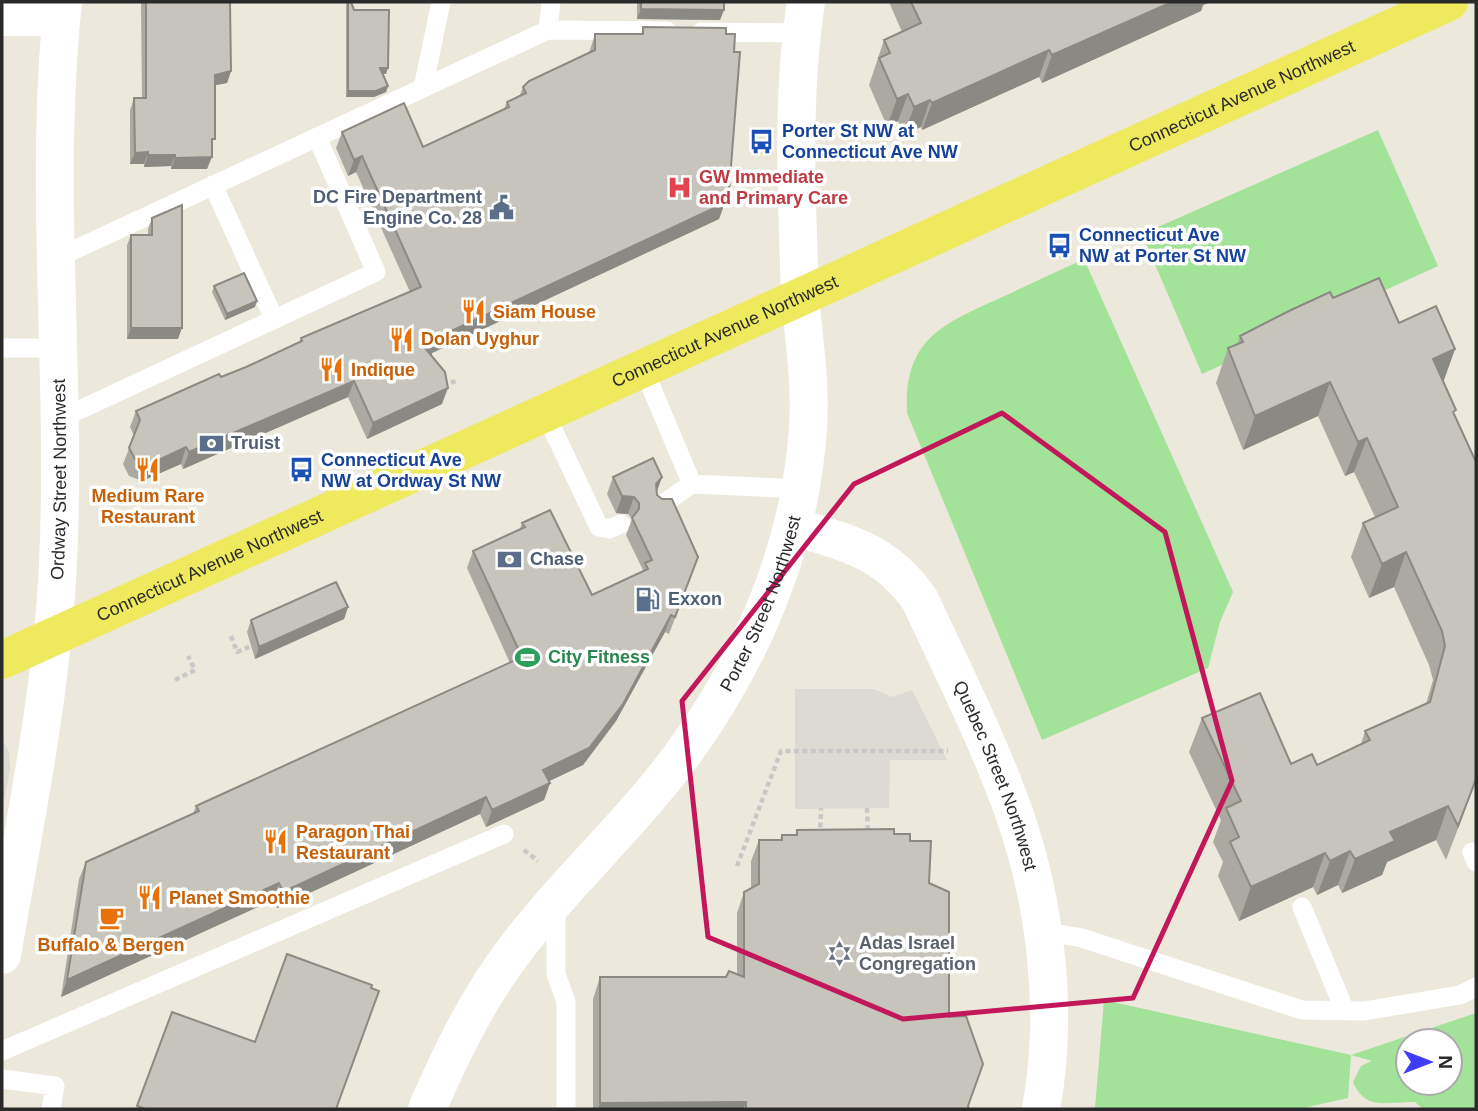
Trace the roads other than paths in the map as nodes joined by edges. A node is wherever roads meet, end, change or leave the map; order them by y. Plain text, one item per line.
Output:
1 (441, 2) edge
2 (551, 2) edge
3 (1450, 2) edge
4 (62, 9) edge
5 (2, 17) edge
6 (804, 17) edge
7 (548, 30) junction
8 (423, 88) junction
9 (317, 137) junction
10 (213, 185) junction
11 (57, 258) junction
12 (800, 296) junction
13 (274, 319) junction
14 (2, 348) edge
15 (59, 348) junction
16 (643, 368) junction
17 (545, 413) junction
18 (60, 419) junction
19 (692, 484) junction
20 (802, 489) junction
21 (661, 505) edge
22 (621, 524) dead end
23 (794, 527) junction
24 (53, 636) junction
25 (2, 660) edge
26 (504, 834) dead end
27 (556, 899) junction
28 (1302, 907) edge
29 (1042, 931) junction
30 (2, 956) edge
31 (1476, 987) edge
32 (1345, 1011) junction
33 (2, 1051) edge
34 (2, 1079) edge
35 (51, 1109) edge
36 (427, 1109) edge
37 (566, 1109) edge
38 (1041, 1109) edge

1 - 8 lane
2 - 7 lane
3 - 12 main road, Connecticut Avenue Northwest
4 - 5 street
4 - 11 street, Ordway Street Northwest
6 - 7 lane
6 - 12 street, Porter Street Northwest
7 - 8 lane
8 - 9 lane
9 - 10 lane
9 - 13 lane
10 - 11 lane
10 - 13 lane
11 - 15 street, Ordway Street Northwest
12 - 16 main road, Connecticut Avenue Northwest
12 - 20 street, Porter Street Northwest
13 - 18 lane
14 - 15 lane
15 - 18 street, Ordway Street Northwest
16 - 17 main road, Connecticut Avenue Northwest
16 - 19 lane
17 - 22 lane
17 - 24 main road, Connecticut Avenue Northwest
18 - 24 street, Ordway Street Northwest
19 - 20 lane
19 - 21 lane
20 - 23 street, Porter Street Northwest
23 - 27 street, Porter Street Northwest
23 - 29 street, Quebec Street Northwest
24 - 25 main road, Connecticut Avenue Northwest
24 - 30 street, Ordway Street Northwest
26 - 33 lane
27 - 36 street, Porter Street Northwest
27 - 37 lane
28 - 32 lane
29 - 32 lane
29 - 38 street, Quebec Street Northwest
31 - 32 lane
34 - 35 lane

